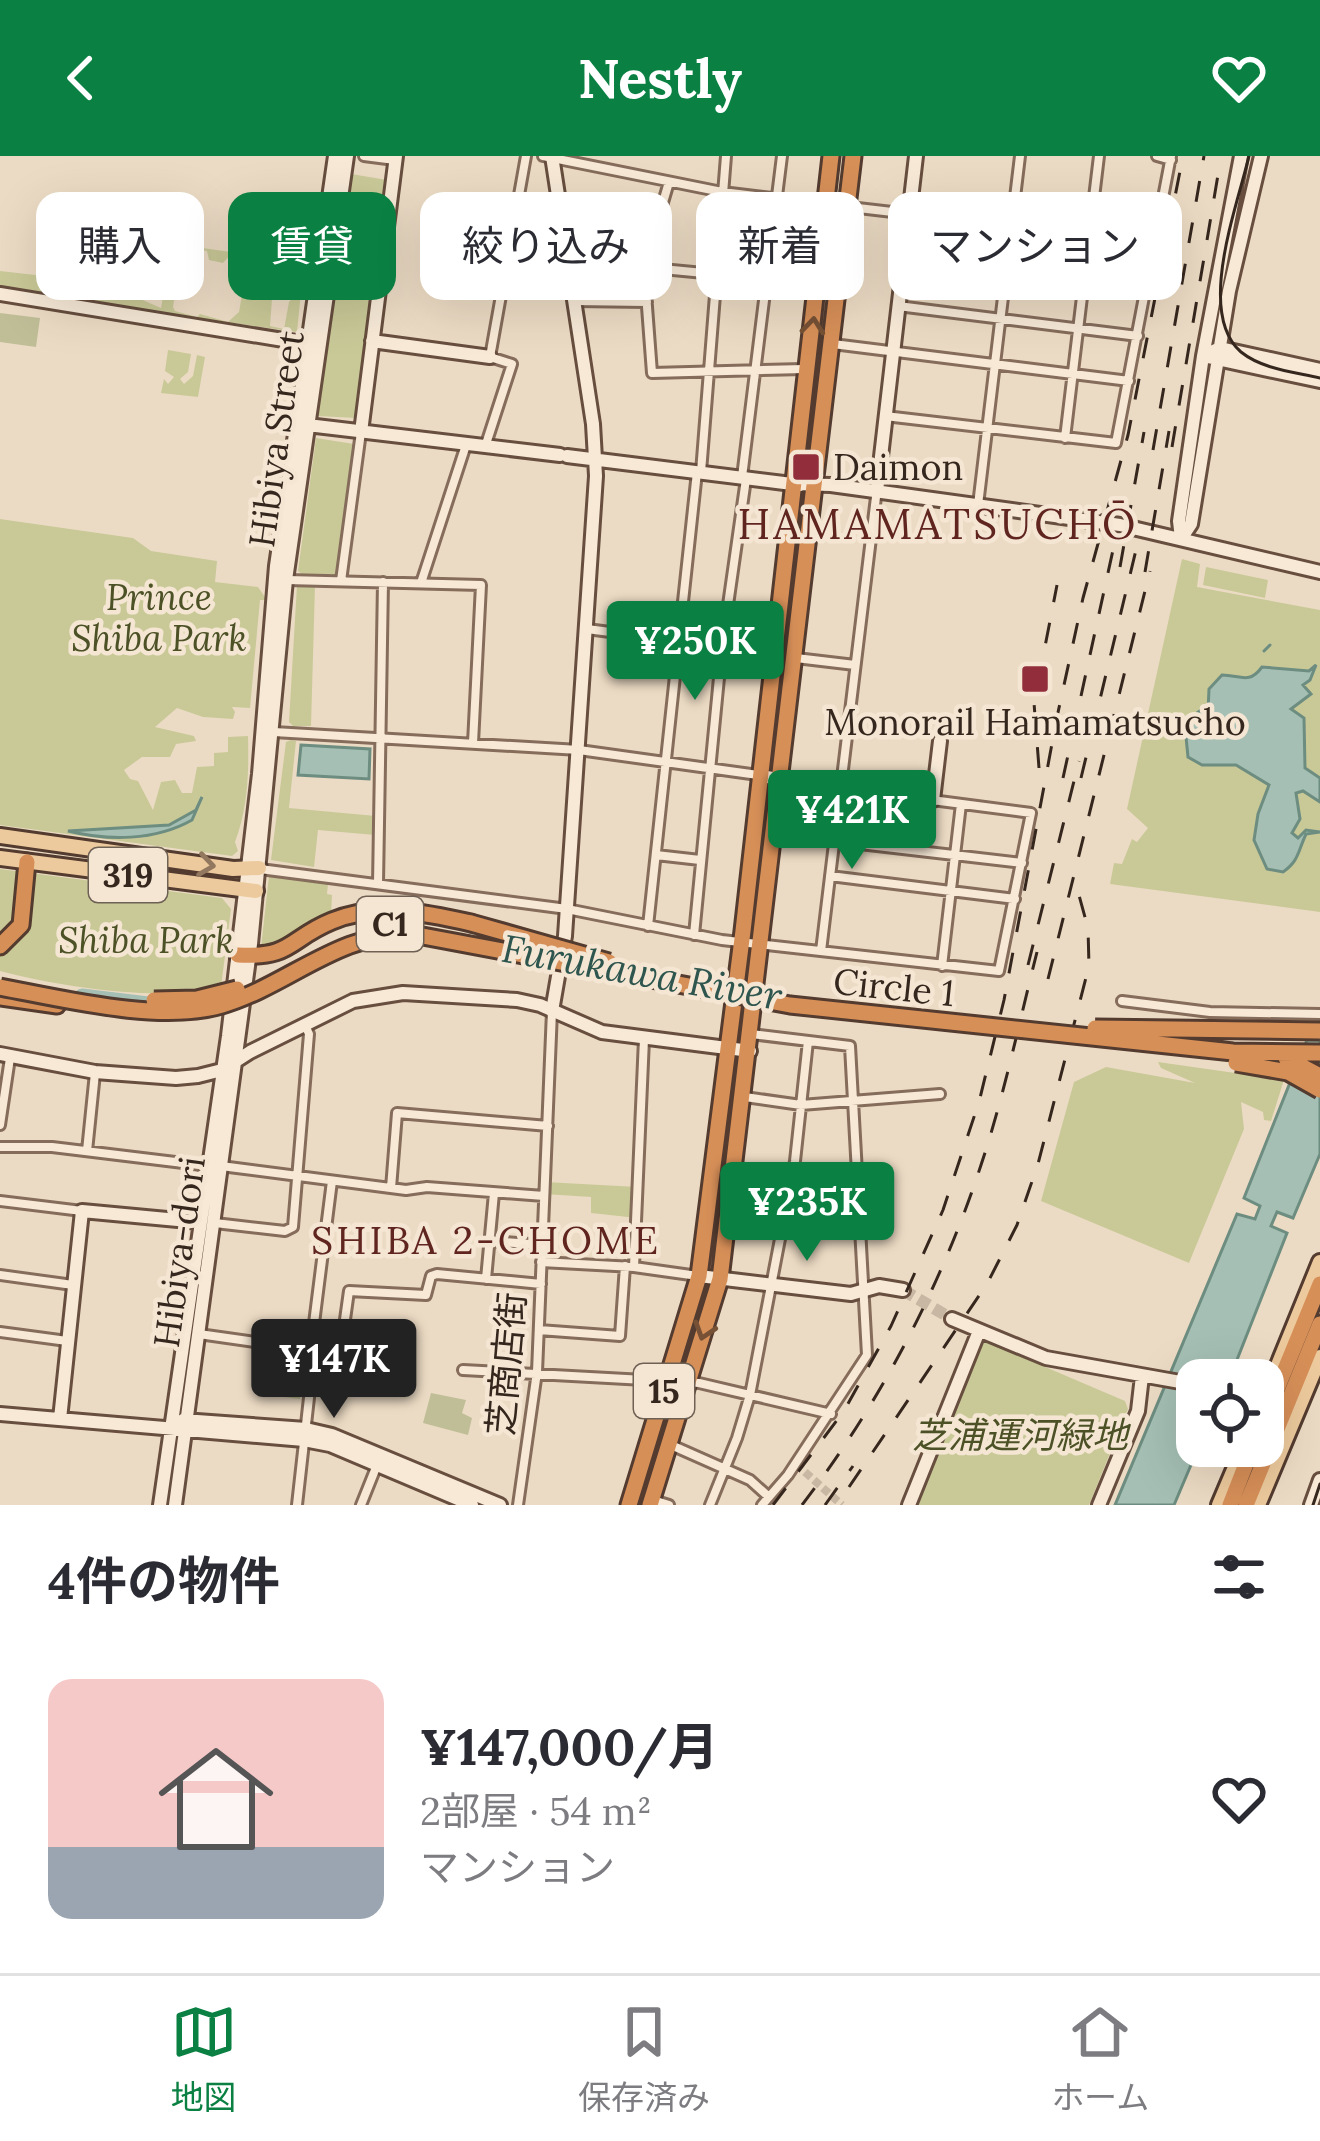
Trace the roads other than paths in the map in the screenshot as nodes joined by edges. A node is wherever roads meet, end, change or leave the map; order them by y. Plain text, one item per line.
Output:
1 (335, 156) edge
2 (347, 156) edge
3 (364, 156) edge
4 (526, 156) edge
5 (726, 156) edge
6 (782, 156) edge
7 (831, 156) edge
8 (853, 156) edge
9 (916, 156) edge
10 (1020, 156) edge
11 (1099, 156) edge
12 (1157, 156) edge
13 (1241, 156) edge
14 (1261, 156) edge
15 (549, 157) edge
16 (396, 158) edge
17 (1171, 158) edge
18 (669, 182) junction
19 (555, 192) edge
20 (666, 192) edge
21 (717, 192) edge
22 (722, 192) edge
23 (778, 192) edge
24 (827, 192) edge
25 (849, 192) edge
26 (912, 192) edge
27 (1016, 192) edge
28 (1095, 192) edge
29 (1165, 192) edge
30 (0, 294) edge
31 (714, 300) edge
32 (764, 300) edge
33 (816, 300) edge
34 (836, 300) edge
35 (899, 300) edge
36 (1003, 300) edge
37 (1082, 300) edge
38 (1145, 300) edge
39 (573, 301) joint
40 (647, 302) joint
41 (898, 306) junction
42 (1001, 319) junction
43 (1078, 328) junction
44 (1138, 336) junction
45 (372, 341) junction
46 (308, 344) junction
47 (831, 344) junction
48 (893, 352) junction
49 (1219, 354) junction
50 (1203, 356) junction
51 (490, 357) junction
52 (995, 364) junction
53 (808, 369) junction
54 (756, 370) junction
55 (1320, 370) edge
56 (708, 371) junction
57 (1073, 374) junction
58 (1129, 381) junction
59 (1320, 381) edge
60 (885, 416) junction
61 (301, 425) junction
62 (988, 429) junction
63 (361, 432) junction
64 (1065, 438) junction
65 (466, 445) junction
66 (485, 447) junction
67 (596, 460) junction
68 (699, 472) junction
69 (744, 478) junction
70 (794, 484) junction
71 (815, 486) junction
72 (876, 494) junction
73 (979, 505) junction
74 (1181, 539) junction
75 (1320, 572) edge
76 (286, 580) junction
77 (341, 581) junction
78 (383, 582) junction
79 (421, 583) junction
80 (586, 629) junction
81 (678, 641) junction
82 (722, 646) junction
83 (774, 653) junction
84 (796, 658) junction
85 (855, 665) junction
86 (274, 732) junction
87 (381, 737) junction
88 (940, 741) dead end
89 (473, 743) junction
90 (579, 750) junction
91 (665, 763) junction
92 (710, 768) junction
93 (760, 776) junction
94 (780, 778) junction
95 (840, 788) junction
96 (933, 800) junction
97 (961, 804) junction
98 (0, 836) edge
99 (33, 841) junction
100 (834, 841) junction
101 (656, 855) junction
102 (955, 855) junction
103 (0, 858) edge
104 (700, 860) junction
105 (27, 862) junction
106 (1022, 863) junction
107 (253, 869) junction
108 (830, 875) junction
109 (378, 884) junction
110 (251, 890) junction
111 (951, 891) junction
112 (1015, 899) junction
113 (567, 909) junction
114 (648, 926) junction
115 (694, 935) junction
116 (742, 943) junction
117 (762, 944) junction
118 (0, 946) edge
119 (821, 951) junction
120 (256, 953) junction
121 (609, 962) junction
122 (942, 966) junction
123 (0, 977) edge
124 (0, 987) edge
125 (262, 989) junction
126 (0, 997) edge
127 (1122, 1001) dead end
128 (237, 1011) junction
129 (552, 1011) junction
130 (1320, 1015) edge
131 (305, 1025) junction
132 (1112, 1030) junction
133 (1320, 1031) edge
134 (1085, 1038) junction
135 (644, 1039) junction
136 (730, 1040) junction
137 (808, 1041) junction
138 (751, 1042) junction
139 (1320, 1053) edge
140 (5, 1056) edge
141 (236, 1059) junction
142 (222, 1070) junction
143 (95, 1072) junction
144 (1320, 1076) edge
145 (1320, 1090) edge
146 (940, 1094) dead end
147 (743, 1097) junction
148 (851, 1103) junction
149 (801, 1105) junction
150 (0, 1125) edge
151 (548, 1126) junction
152 (0, 1147) edge
153 (87, 1151) junction
154 (214, 1166) junction
155 (299, 1178) junction
156 (734, 1178) junction
157 (332, 1181) junction
158 (789, 1188) junction
159 (391, 1189) junction
160 (494, 1193) junction
161 (544, 1196) junction
162 (857, 1200) junction
163 (0, 1201) edge
164 (82, 1211) junction
165 (206, 1223) junction
166 (490, 1240) junction
167 (542, 1245) junction
168 (542, 1262) junction
169 (1320, 1262) edge
170 (630, 1267) junction
171 (0, 1276) edge
172 (699, 1276) junction
173 (486, 1279) junction
174 (720, 1279) junction
175 (541, 1284) junction
176 (770, 1284) junction
177 (1320, 1284) edge
178 (74, 1285) junction
179 (903, 1290) tunnel mouth
180 (862, 1292) junction
181 (952, 1319) tunnel mouth
182 (1320, 1324) edge
183 (539, 1330) junction
184 (979, 1331) junction
185 (0, 1332) edge
186 (198, 1334) junction
187 (69, 1342) junction
188 (269, 1344) tunnel mouth
189 (1320, 1348) edge
190 (311, 1349) junction
191 (1320, 1357) edge
192 (1281, 1359) edge
193 (463, 1370) dead end
194 (537, 1372) junction
195 (1284, 1372) edge
196 (1142, 1376) junction
197 (1176, 1381) edge
198 (667, 1382) junction
199 (687, 1382) junction
200 (750, 1395) junction
201 (0, 1414) edge
202 (831, 1414) junction
203 (60, 1419) junction
204 (181, 1424) junction
205 (305, 1435) junction
206 (668, 1444) junction
207 (377, 1465) junction
208 (1238, 1467) edge
209 (1243, 1467) edge
210 (726, 1468) junction
211 (1320, 1480) edge
212 (770, 1497) junction
213 (1228, 1501) edge
214 (650, 1502) edge
215 (160, 1505) edge
216 (175, 1505) edge
217 (297, 1505) edge
218 (362, 1505) edge
219 (472, 1505) edge
220 (500, 1505) edge
221 (518, 1505) edge
222 (629, 1505) edge
223 (670, 1505) edge
224 (710, 1505) edge
225 (762, 1505) edge
226 (908, 1505) edge
227 (1099, 1505) edge
228 (1252, 1505) edge
229 (1311, 1505) edge

1 - 46 street
2 - 61 street, Hibiya Street
3 - 16 street
4 - 51 street
5 - 22 street
6 - 23 street
7 - 24 highway, 15
8 - 25 highway, 15
9 - 26 street
10 - 27 street
11 - 28 street
12 - 17 street
13 - 50 street
14 - 49 street
15 - 18 street
15 - 19 street
16 - 45 street
17 - 29 street
18 - 20 street
18 - 21 street
30 - 46 street
31 - 56 street
32 - 54 street
53 -> 33 highway, 15
34 - 47 highway, 15
35 - 41 street
36 - 42 street
37 - 43 street
38 - 44 street
39 - 40 street
39 - 67 street
40 - 56 street
41 - 42 street
41 - 48 street
42 - 43 street
42 - 52 street
43 - 44 street
43 - 57 street
44 - 58 street
45 - 51 street
45 - 63 street
46 - 61 street, Hibiya Street
47 - 48 street
47 - 71 highway, 15
48 - 52 street
48 - 60 street
49 - 50 street
49 - 55 street
49 - 59 street
49 - 74 street
50 - 74 street
51 - 66 street
52 - 57 street
52 - 62 street
53 - 54 street
53 - 70 highway, 15
54 - 56 street
54 - 69 street
56 - 68 street
57 - 58 street
57 - 64 street
58 - 64 street
60 - 62 street
60 - 72 street
61 - 63 street
61 - 76 street, Hibiya Street
61 - 107 street, Hibiya Street
62 - 64 street
62 - 73 street
63 - 65 street
63 - 77 street
65 - 66 street
65 - 79 street
66 - 67 street
67 - 68 street
67 - 80 street
68 - 69 street
68 - 81 street
69 - 70 street
69 - 82 street
70 - 71 street
70 - 83 highway, 15
71 - 72 street
71 - 84 highway, 15
72 - 73 street
72 - 85 street
73 - 74 street
74 - 75 street
76 - 77 street
76 - 86 street, Hibiya Street
77 - 78 street
78 - 79 street
78 - 87 street
79 - 89 street
80 - 81 street
80 - 90 street
81 - 82 street
81 - 91 street
82 - 83 street
82 - 92 street
83 - 93 highway, 15
84 - 85 street
84 - 94 highway, 15
85 - 95 street
86 - 87 street
86 - 107 street
87 - 89 street
87 - 109 street
88 - 96 street
89 - 90 street
90 - 91 street
90 - 113 street
91 - 92 street
91 - 101 street
92 - 93 street
92 - 104 street
93 - 94 street
93 - 116 highway, 15
94 - 95 street
94 - 117 highway, 15
95 - 96 street
95 - 100 street
96 - 97 street
97 - 102 street
97 - 106 street
98 - 99 main road, 319
99 - 105 main road
99 -> 107 main road, 319
100 - 102 street
100 - 108 street
101 - 104 street
101 - 114 street
102 - 106 street
102 - 111 street
103 - 105 main road, 319
104 - 115 street
105 - 110 main road, 319
105 - 118 highway
106 - 112 street
107 - 109 street
107 - 110 street
108 - 111 street
108 - 119 street
109 - 113 street
110 - 120 street
111 - 112 street
111 - 122 street
112 - 122 street
113 - 114 street
113 - 129 street, bridge
114 - 115 street
115 - 116 street
116 - 117 street
116 - 136 highway, 15, bridge
117 - 119 street
117 - 138 highway, 15, bridge
119 - 122 street
120 - 121 highway, C1, bridge
120 - 128 street, bridge
121 - 123 highway, C1, bridge
121 - 132 highway, C1, bridge
124 - 125 highway, Circle 1 / C1, bridge
125 - 126 highway, bridge
125 - 134 highway, Circle 1 / C1, bridge
127 - 130 street
128 - 141 street, Hibiya-dori
128 - 142 street, Hibiya-dori
129 - 131 street
129 - 135 street
129 - 151 street, 芝商店街
131 - 141 street
131 - 155 street
132 - 133 highway, C1, bridge
132 - 144 highway, bridge
134 - 139 highway, Circle 1 / C1, bridge
134 - 145 highway, Circle 1, bridge
135 - 136 street
135 - 170 street
136 - 138 street
136 - 172 highway, 15
137 - 138 street
137 - 148 street
137 - 149 street
138 - 147 highway, 15
140 - 143 street
140 - 150 street
141 - 142 street
141 - 154 street, Hibiya-dori
142 - 143 street
142 - 154 street, Hibiya-dori
143 - 153 street
146 - 148 street
147 - 149 street
147 - 156 highway, 15
148 - 149 street
148 - 162 street
149 - 158 street
151 - 159 street
151 - 161 street, 芝商店街
152 - 153 street
153 - 154 street
154 - 155 street
154 - 165 street, Hibiya-dori
155 - 157 street
155 - 165 street
156 - 158 street
156 - 174 highway, 15
157 - 159 street
157 - 190 street
158 - 162 street
158 - 176 street
159 - 160 street
160 - 161 street
160 - 166 street
161 - 167 street, 芝商店街
162 - 180 street
163 - 164 street
164 - 165 street
164 - 178 street
165 - 186 street, Hibiya-dori
165 - 204 street, Hibiya-dori
166 - 167 street
166 - 173 street
167 - 168 street, 芝商店街
168 - 170 street
168 - 175 street, 芝商店街
169 - 192 main road
170 - 172 street
170 - 183 street
171 - 178 street
172 - 174 street
172 - 198 highway, 15
173 - 175 street
173 - 190 street
174 - 176 street
174 -> 199 highway, 15
175 - 183 street, 芝商店街
176 - 180 street
176 - 200 street
177 - 195 highway
178 - 187 street
179 - 180 street
180 - 202 street
181 - 184 street
182 - 228 highway
183 - 194 street, 芝商店街
184 - 196 street
184 - 226 street
185 - 187 street
186 - 188 street
186 - 204 street, Hibiya-dori
187 - 203 street
189 - 228 highway
190 - 205 street
191 - 228 main road
193 - 194 street
194 - 198 street
194 - 221 street, 芝商店街
196 - 197 street
196 - 227 street
198 - 199 street
198 - 222 highway, 15
199 - 200 street
199 - 206 highway, 15
200 - 202 street
200 - 210 street
201 - 203 street
202 - 212 street
203 - 204 street
204 - 205 street
204 - 215 street, Hibiya-dori
204 - 216 street, Hibiya-dori
205 - 207 street
205 - 217 street
205 - 220 street
206 - 210 street
206 - 214 highway, 15
207 - 218 street
207 - 219 street
208 - 213 main road
209 - 213 highway
210 - 212 street
210 - 224 street
211 - 229 street
212 - 225 street
214 - 223 street

